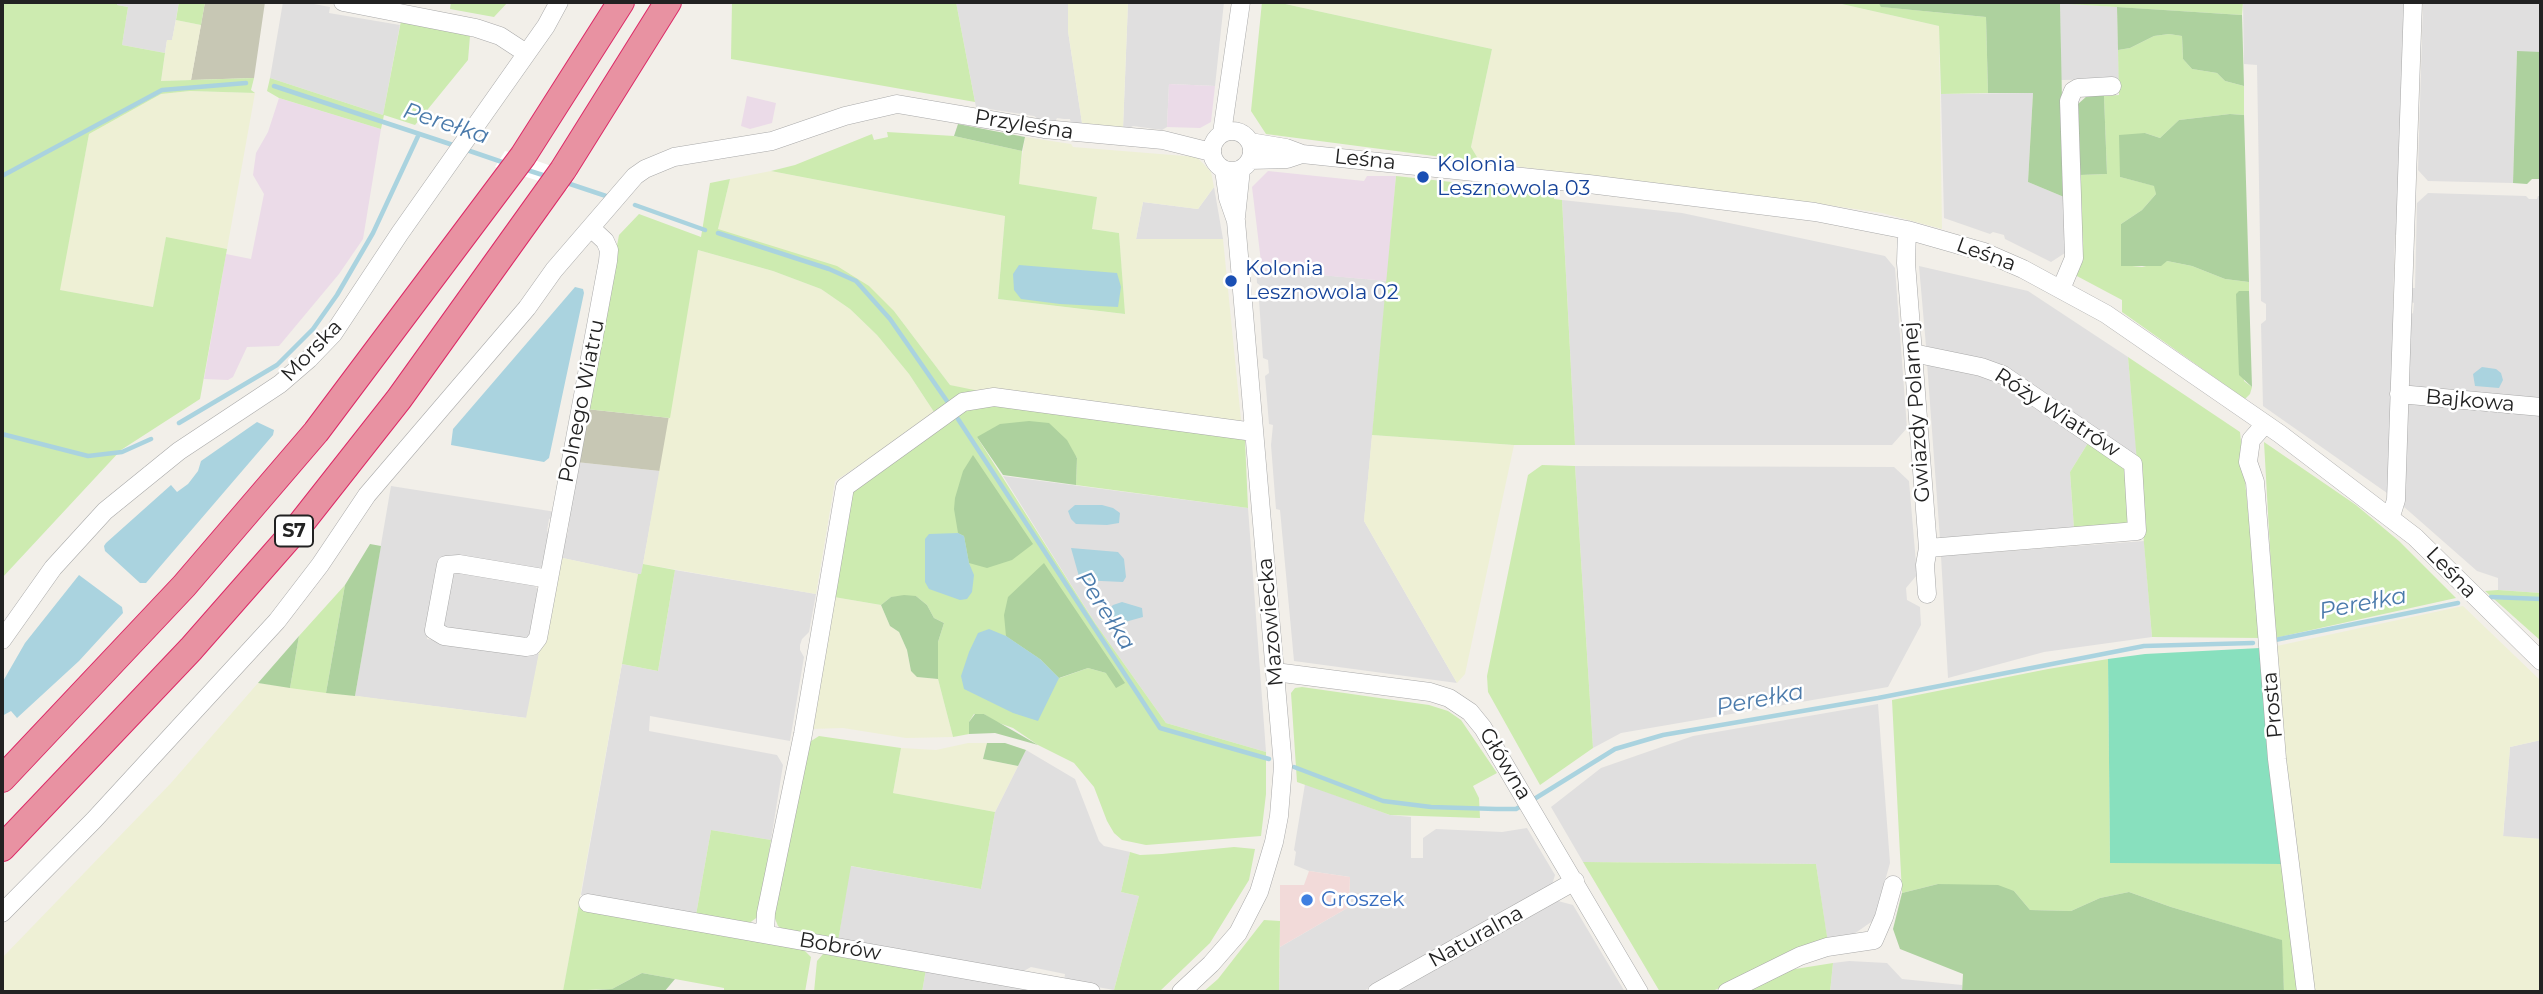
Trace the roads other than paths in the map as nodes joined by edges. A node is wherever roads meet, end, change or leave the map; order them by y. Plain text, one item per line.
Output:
1 (343, 2) edge
2 (559, 2) edge
3 (621, 2) edge
4 (668, 2) edge
5 (1241, 2) edge
6 (2413, 2) edge
7 (526, 53) junction
8 (2112, 86) dead end
9 (1232, 150) junction
10 (591, 228) junction
11 (1907, 230) junction
12 (2061, 289) junction
13 (1913, 353) junction
14 (2399, 394) junction
15 (2541, 407) edge
16 (2265, 424) junction
17 (1254, 432) junction
18 (2391, 516) junction
19 (1928, 548) junction
20 (549, 579) junction
21 (1927, 594) dead end
22 (2, 640) edge
23 (2541, 661) edge
24 (1275, 672) junction
25 (2, 779) edge
26 (2, 848) edge
27 (1575, 881) junction
28 (1893, 885) dead end
29 (588, 903) dead end
30 (2, 913) edge
31 (765, 933) junction
32 (1091, 992) edge
33 (1181, 992) edge
34 (1377, 992) edge
35 (1639, 992) edge
36 (1727, 992) edge
37 (2306, 992) edge

1 - 7 street
2 - 7 street, Morska
3 - 25 highway, S7
4 - 26 highway, S7
5 - 9 street, Mazowiecka
6 - 14 street
7 - 22 street, Morska
8 - 12 street
9 - 10 street, Przyleśna
9 - 11 street, Leśna
9 - 17 street, Mazowiecka
10 - 20 street, Polnego Wiatru
10 - 30 street, Przyleśna
11 - 12 street, Leśna
11 - 13 street, Gwiazdy Polarnej
12 - 16 street, Leśna
13 - 19 street, Gwiazdy Polarnej
13 - 19 street, Róży Wiatrów
14 - 15 street, Bajkowa
14 - 18 street
16 - 18 street, Leśna
16 - 37 street, Prosta
17 - 24 street, Mazowiecka
17 - 31 street
18 - 23 street, Leśna
19 - 21 street, Gwiazdy Polarnej
20 - 20 street, Polnego Wiatru
24 - 27 street, Główna
24 - 33 street, Mazowiecka
27 - 34 street, Naturalna
27 - 35 street, Główna
28 - 36 street
29 - 31 street, Bobrów
31 - 32 street, Bobrów

